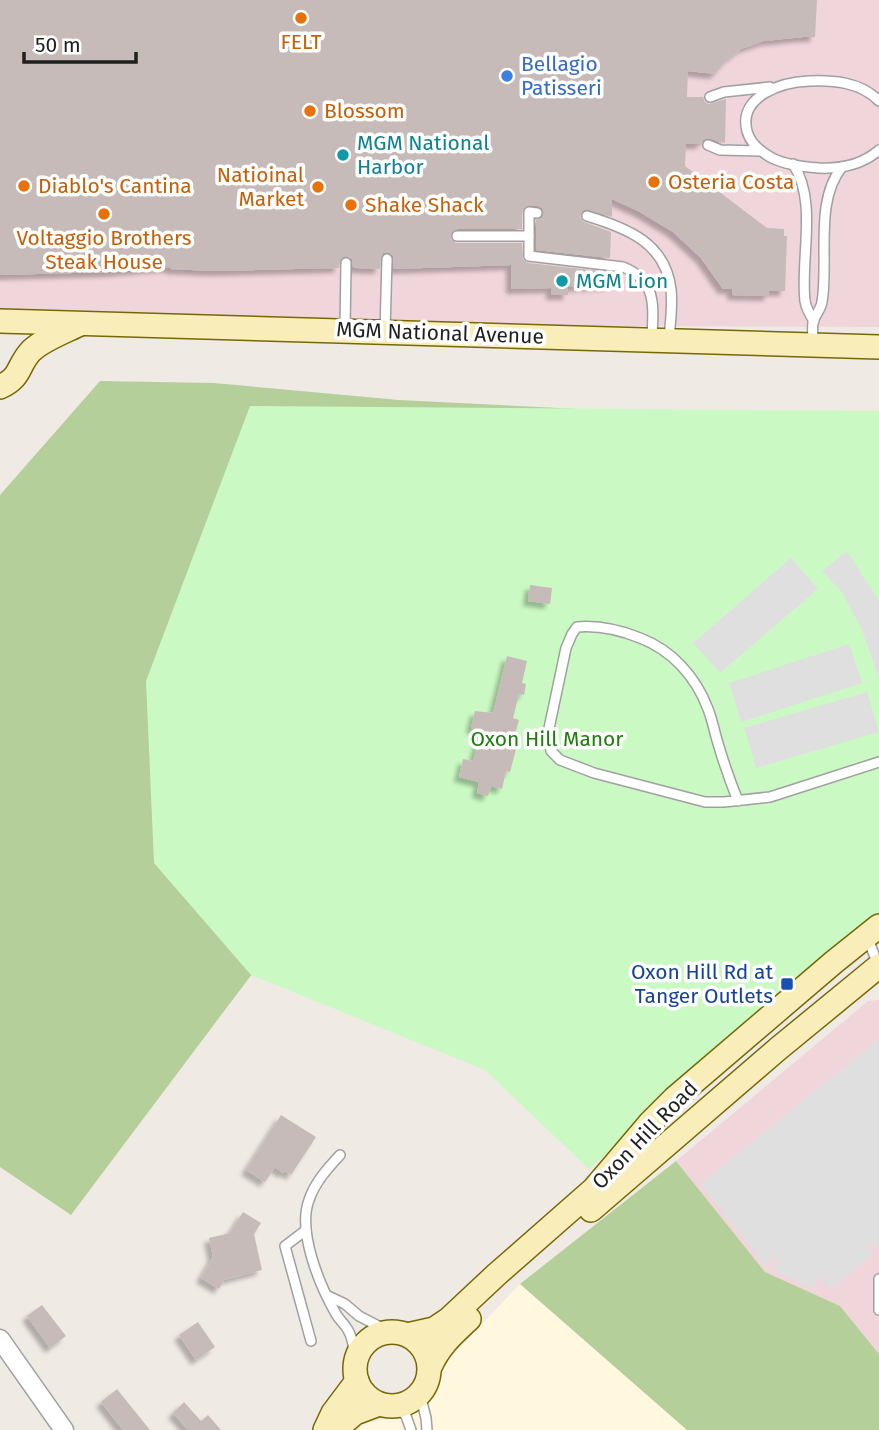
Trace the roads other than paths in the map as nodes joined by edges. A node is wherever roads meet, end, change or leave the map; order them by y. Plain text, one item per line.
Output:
1 (775, 87) junction
2 (710, 97) dead end
3 (879, 100) edge
4 (708, 145) dead end
5 (879, 150) edge
6 (761, 151) junction
7 (793, 164) junction
8 (842, 167) junction
9 (537, 213) dead end
10 (587, 216) dead end
11 (457, 236) dead end
12 (529, 236) junction
13 (387, 259) dead end
14 (346, 263) dead end
15 (0, 321) edge
16 (814, 321) junction
17 (83, 323) junction
18 (345, 330) junction
19 (385, 331) junction
20 (660, 340) junction
21 (813, 344) junction
22 (879, 347) edge
23 (0, 387) edge
24 (879, 762) edge
25 (738, 801) junction
26 (875, 934) edge
27 (879, 966) edge
28 (340, 1155) dead end
29 (306, 1230) junction
30 (879, 1279) edge
31 (328, 1296) junction
32 (879, 1310) edge
33 (399, 1333) junction
34 (0, 1339) edge
35 (311, 1341) dead end
36 (430, 1367) junction
37 (356, 1373) junction
38 (420, 1394) junction
39 (388, 1405) junction
40 (64, 1430) edge
41 (325, 1430) edge
42 (411, 1430) edge
43 (427, 1430) edge

1 - 2 lane
1 - 3 lane
1 - 6 lane
4 - 6 lane
5 - 8 lane
6 - 7 lane
7 - 8 lane
7 - 16 lane
8 - 16 lane
9 - 12 lane
10 - 20 lane
11 - 12 lane
12 - 20 lane
13 - 19 lane
14 - 18 lane
15 - 17 main road, MGM National Avenue
16 - 21 lane
17 - 18 main road, MGM National Avenue
17 - 23 main road
18 - 19 main road, MGM National Avenue
19 - 20 main road, MGM National Avenue
20 - 21 main road, MGM National Avenue
21 - 22 main road, MGM National Avenue
24 - 25 lane
25 - 25 lane
26 - 27 lane
26 - 33 main road, Oxon Hill Road
27 - 36 main road, Oxon Hill Road
28 - 29 lane
29 - 31 lane
29 - 35 lane
30 - 32 lane
31 - 33 lane
31 - 37 lane
33 - 36 main road
33 - 37 main road
34 - 40 street
36 - 38 main road
37 - 39 main road
37 - 41 main road
38 - 39 main road
38 - 43 lane
39 - 41 main road
39 - 42 lane

